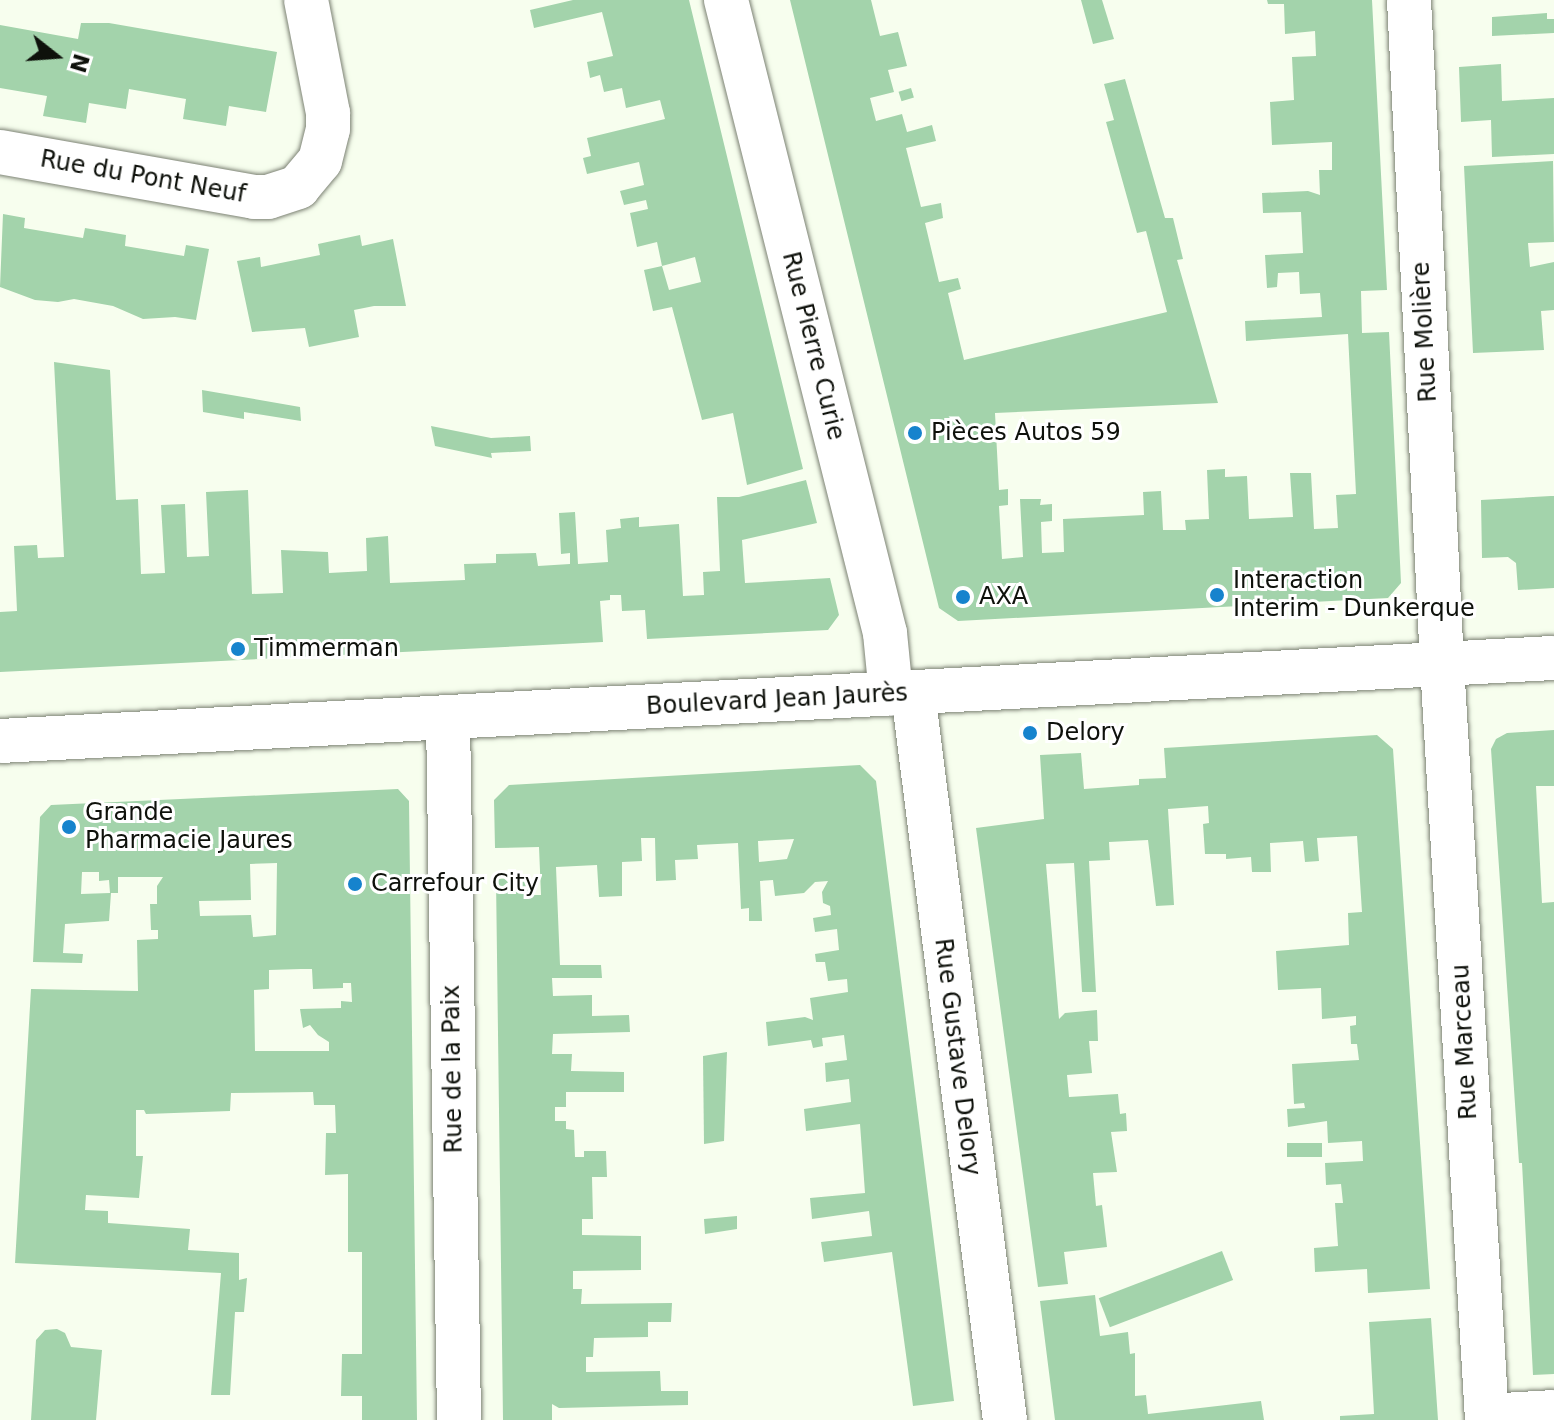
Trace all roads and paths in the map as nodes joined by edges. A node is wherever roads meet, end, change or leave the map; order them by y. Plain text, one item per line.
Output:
1 (306, 0) edge
2 (726, 0) edge
3 (1409, 0) edge
4 (0, 152) edge
5 (1554, 658) edge
6 (1442, 664) junction
7 (902, 693) junction
8 (448, 718) junction
9 (0, 741) edge
10 (1554, 1412) edge
11 (1487, 1418) edge
12 (459, 1420) edge
13 (1005, 1420) edge

1 - 4 street, Rue du Pont Neuf
2 - 7 street, Rue Pierre Curie
3 - 6 street, Rue Molière
5 - 6 street, Boulevard Jean Jaurès
6 - 7 street, Boulevard Jean Jaurès
6 - 11 street, Rue Marceau
7 - 8 street, Boulevard Jean Jaurès
7 - 13 street, Rue Gustave Delory
8 - 9 street, Boulevard Jean Jaurès
8 - 12 street, Rue de la Paix
10 - 11 street

